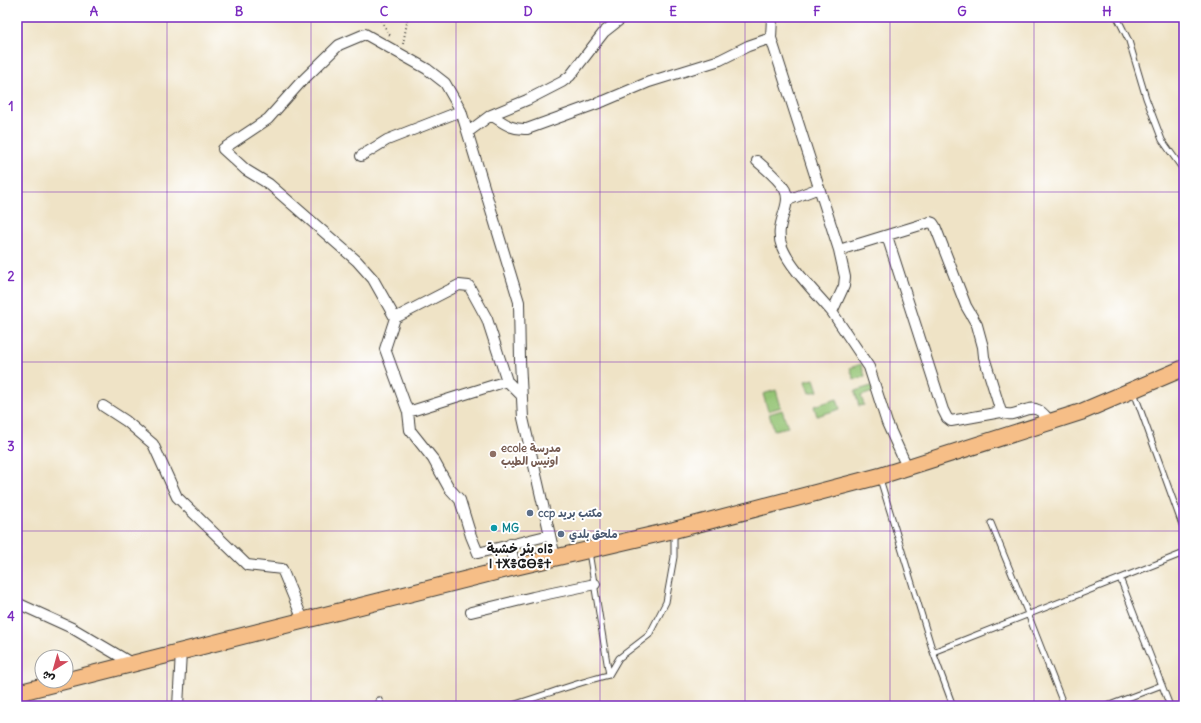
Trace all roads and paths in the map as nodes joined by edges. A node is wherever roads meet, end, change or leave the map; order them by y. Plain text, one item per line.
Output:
1 (379, 17) edge
2 (408, 17) edge
3 (623, 17) edge
4 (772, 17) edge
5 (1117, 17) edge
6 (771, 38) junction
7 (401, 54) junction
8 (461, 112) junction
9 (491, 115) junction
10 (468, 132) junction
11 (362, 156) dead end
12 (757, 161) dead end
13 (1184, 171) edge
14 (819, 188) junction
15 (788, 200) junction
16 (887, 236) junction
17 (839, 250) junction
18 (832, 312) junction
19 (395, 318) junction
20 (1184, 368) edge
21 (507, 381) junction
22 (1133, 390) junction
23 (522, 394) junction
24 (103, 406) dead end
25 (408, 412) junction
26 (1001, 412) junction
27 (1050, 421) junction
28 (907, 466) junction
29 (880, 476) junction
30 (1182, 521) edge
31 (991, 523) dead end
32 (674, 530) junction
33 (1184, 530) edge
34 (550, 534) junction
35 (510, 544) junction
36 (589, 551) junction
37 (1184, 553) edge
38 (555, 557) junction
39 (515, 567) junction
40 (1120, 578) junction
41 (595, 584) junction
42 (17, 603) edge
43 (471, 612) dead end
44 (1028, 614) junction
45 (303, 620) junction
46 (181, 652) junction
47 (933, 652) junction
48 (133, 664) junction
49 (609, 675) junction
50 (1162, 685) junction
51 (17, 693) edge
52 (379, 700) dead end
53 (178, 706) edge
54 (382, 706) edge
55 (509, 706) edge
56 (953, 706) edge
57 (1064, 706) edge
58 (1107, 706) edge
59 (1170, 706) edge

1 - 7 path
2 - 7 path
3 - 9 street
4 - 6 street
5 - 13 lane
6 - 9 street
6 - 14 street
7 - 8 street
7 - 19 street
8 - 10 street
8 - 11 street
9 - 10 street
10 - 23 street
12 - 15 street
14 - 15 street
14 - 17 street
15 - 18 street
16 - 17 street
16 - 26 street
16 - 26 street
17 - 18 street
18 - 28 street
19 - 21 street
19 - 25 street
20 - 22 main road
21 - 23 street
21 - 25 street
22 - 27 main road
22 - 30 lane
23 - 34 street
24 - 45 street
25 - 35 street
26 - 27 street
27 - 28 main road
28 - 29 main road
29 - 32 main road
29 - 47 lane
30 - 33 lane
31 - 44 lane
32 - 36 main road
32 - 49 lane
34 - 35 street
34 - 38 street
35 - 39 street
36 - 38 main road
36 - 41 lane
37 - 40 lane
38 - 39 main road
39 - 45 main road
40 - 44 lane
40 - 50 lane
41 - 43 street
41 - 49 lane
42 - 48 street
44 - 47 lane
44 - 57 lane
45 - 46 main road
46 - 48 main road
46 - 53 street
47 - 56 lane
48 - 51 main road
49 - 55 lane
50 - 58 lane
50 - 59 lane
52 - 54 lane

